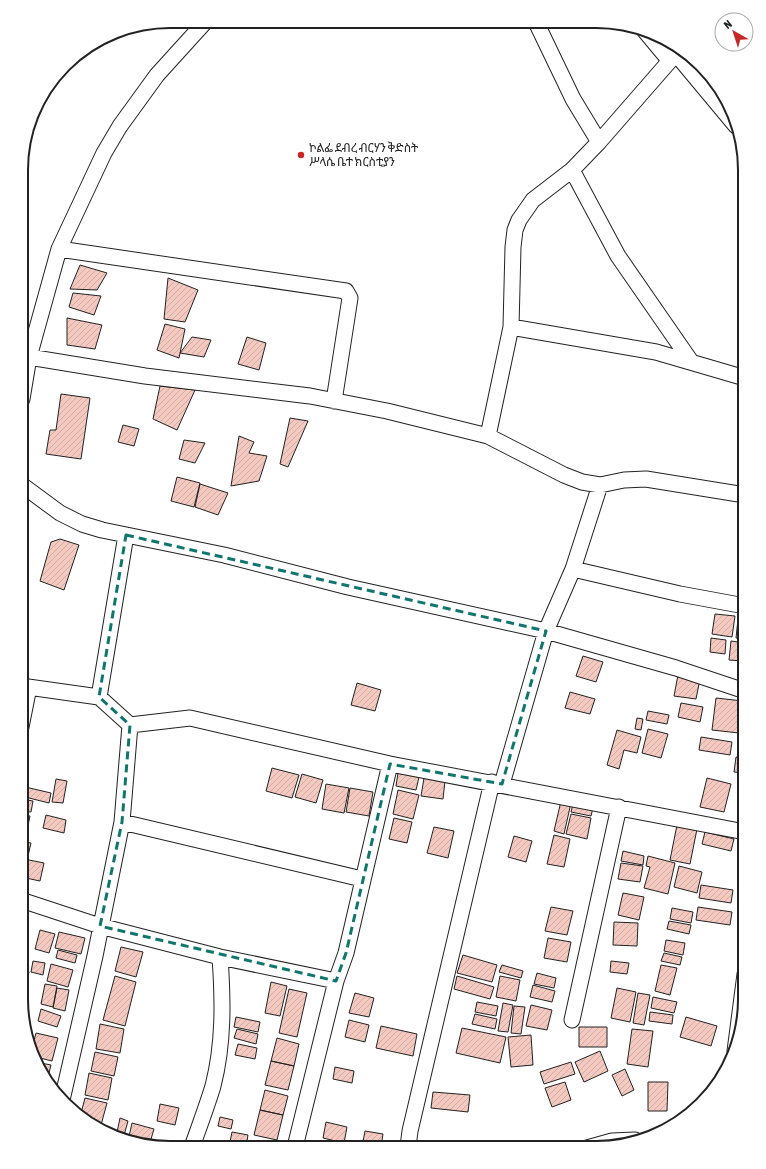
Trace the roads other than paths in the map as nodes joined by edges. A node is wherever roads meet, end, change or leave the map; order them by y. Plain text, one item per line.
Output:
1 (200, 28) edge
2 (539, 28) edge
3 (664, 46) edge
4 (675, 54) edge
5 (726, 115) edge
6 (599, 142) junction
7 (572, 170) junction
8 (59, 250) junction
9 (511, 327) junction
10 (29, 357) junction
11 (690, 360) junction
12 (28, 363) edge
13 (738, 376) edge
14 (334, 401) junction
15 (488, 436) junction
16 (600, 485) junction
17 (28, 489) edge
18 (738, 494) edge
19 (126, 535) junction
20 (573, 569) junction
21 (738, 605) edge
22 (546, 631) junction
23 (28, 686) edge
24 (738, 689) edge
25 (99, 697) junction
26 (130, 725) junction
27 (390, 764) junction
28 (497, 783) junction
29 (619, 807) junction
30 (122, 822) junction
31 (738, 831) edge
32 (362, 879) junction
33 (28, 902) edge
34 (100, 926) junction
35 (220, 957) junction
36 (336, 982) junction
37 (572, 1020) dead end
38 (64, 1093) edge
39 (194, 1141) edge
40 (296, 1141) edge
41 (409, 1141) edge

1 - 8 street
2 - 6 street
3 - 4 street
4 - 5 street
4 - 6 street
6 - 7 street
7 - 9 street
7 - 11 street
8 - 10 street
8 - 14 street
9 - 11 street
9 - 15 street
10 - 12 street
10 - 14 street
11 - 13 street
14 - 15 street
15 - 16 street
16 - 18 street
16 - 20 street
17 - 19 street
19 - 22 street
19 - 25 street
20 - 21 street
20 - 22 street
22 - 24 street
22 - 28 street
23 - 25 street
25 - 26 street
26 - 27 street
26 - 30 street
27 - 28 street
27 - 32 street
28 - 29 street
28 - 41 street
29 - 31 street
29 - 37 street
30 - 32 street
30 - 34 street
32 - 36 street
33 - 34 street
34 - 35 street
34 - 38 street
35 - 36 street
35 - 39 street
36 - 40 street

